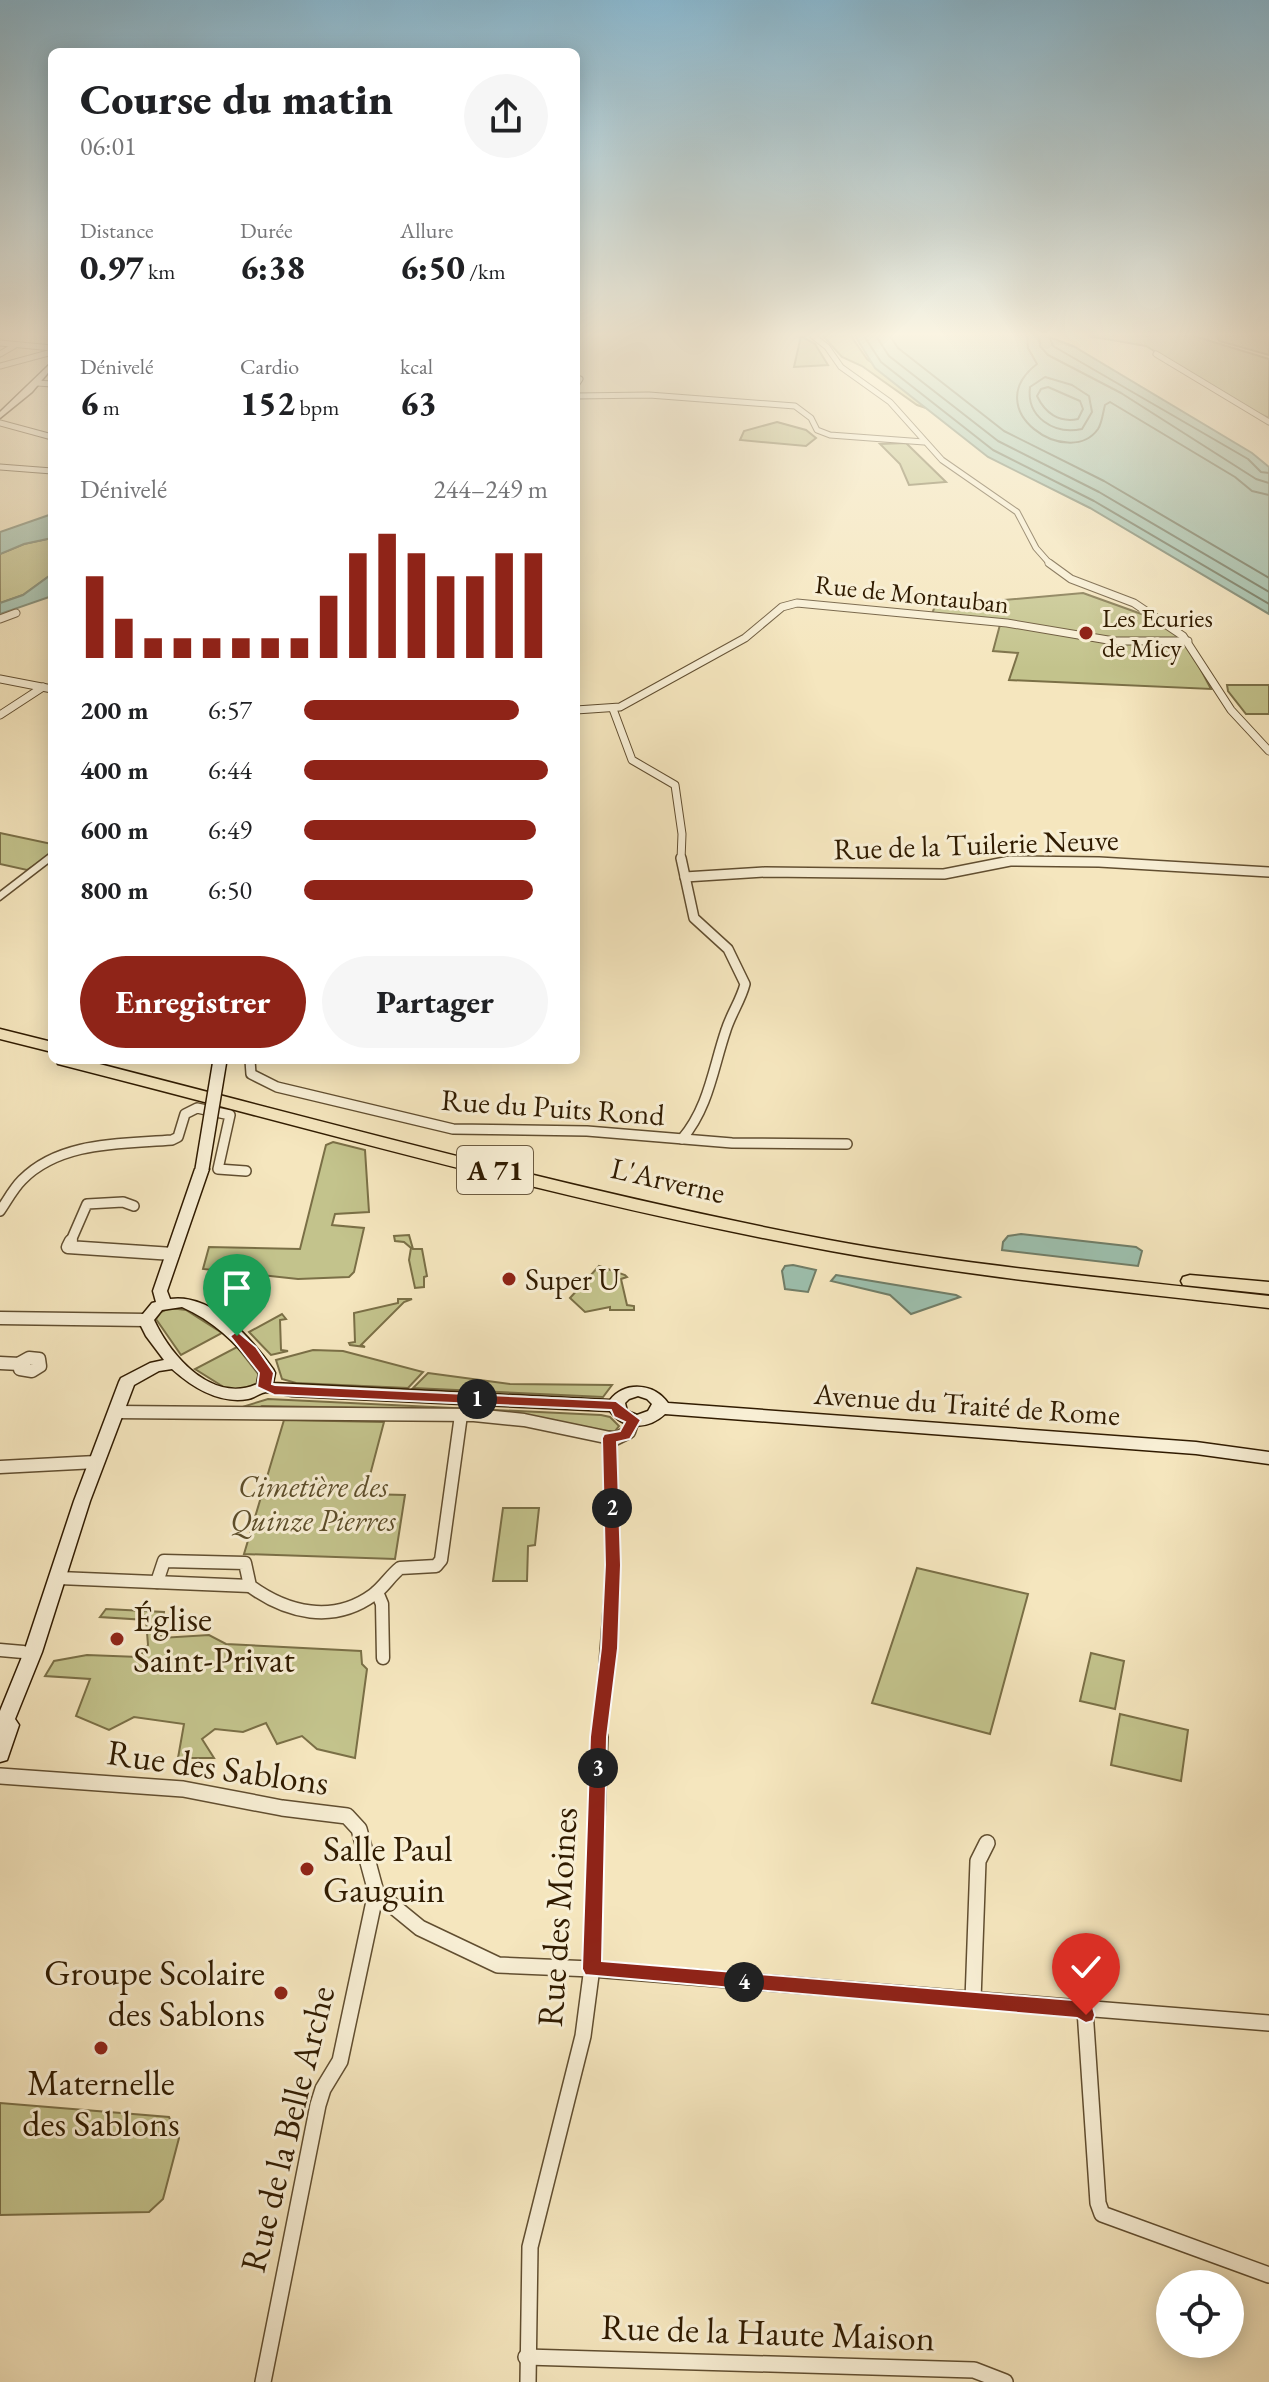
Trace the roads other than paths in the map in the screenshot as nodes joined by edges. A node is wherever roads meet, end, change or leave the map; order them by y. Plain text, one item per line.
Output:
1 (930, 447) edge
2 (0, 467) edge
3 (48, 471) edge
4 (16, 613) dead end
5 (0, 619) edge
6 (1188, 641) junction
7 (0, 679) edge
8 (43, 687) junction
9 (48, 688) edge
10 (613, 709) junction
11 (580, 710) edge
12 (0, 715) edge
13 (1269, 751) edge
14 (48, 858) edge
15 (1269, 872) edge
16 (685, 877) junction
17 (0, 897) edge
18 (0, 1034) edge
19 (0, 1044) edge
20 (48, 1046) edge
21 (48, 1056) edge
22 (80, 1064) edge
23 (119, 1064) edge
24 (219, 1064) edge
25 (250, 1064) edge
26 (682, 1139) junction
27 (847, 1144) dead end
28 (246, 1171) dead end
29 (134, 1206) dead end
30 (0, 1211) edge
31 (173, 1254) junction
32 (1269, 1288) edge
33 (1269, 1302) edge
34 (164, 1303) junction
35 (0, 1318) edge
36 (146, 1320) junction
37 (166, 1361) junction
38 (0, 1363) edge
39 (20, 1364) dead end
40 (264, 1387) junction
41 (239, 1404) junction
42 (616, 1406) junction
43 (660, 1408) junction
44 (116, 1412) junction
45 (461, 1415) junction
46 (633, 1420) junction
47 (607, 1437) junction
48 (1269, 1458) edge
49 (96, 1462) junction
50 (0, 1467) edge
51 (59, 1578) junction
52 (157, 1582) junction
53 (250, 1586) junction
54 (377, 1592) junction
55 (0, 1650) edge
56 (30, 1656) junction
57 (383, 1658) dead end
58 (0, 1734) edge
59 (0, 1755) edge
60 (0, 1776) edge
61 (987, 1843) dead end
62 (376, 1892) junction
63 (592, 1969) junction
64 (973, 2000) junction
65 (1085, 2010) junction
66 (1269, 2023) edge
67 (1269, 2275) edge
68 (526, 2357) junction
69 (263, 2382) edge
70 (528, 2382) edge
71 (1005, 2382) edge

1 - 6 street
2 - 3 street
4 - 5 street
6 - 10 street, Rue de Montauban
6 - 13 street
7 - 8 street
8 - 9 street
8 - 12 street
10 - 11 street
10 - 16 street
14 - 17 street
15 - 16 street, Rue de la Tuilerie Neuve
16 - 26 street
18 - 20 highway
19 - 21 highway
22 - 33 highway, L'Arverne / A 71
23 - 32 highway, L'Arverne / A 71
24 - 31 main road, bridge
25 - 26 street, Rue du Puits Rond
26 - 27 street
28 - 30 street
29 - 31 street
31 - 34 main road
34 - 36 main road
34 - 40 main road
35 - 36 street
36 - 37 main road
37 - 41 main road
37 - 44 main road
38 - 39 street
40 - 41 main road
40 - 42 main road
41 - 44 street
41 - 45 street
42 - 43 main road
42 - 46 main road
43 - 46 main road
43 - 48 main road, Avenue du Traité de Rome
44 - 49 main road
45 - 47 street
45 - 54 street
46 - 47 street
47 - 63 street, Rue des Moines
49 - 50 street
49 - 51 main road
51 - 52 street
51 - 56 main road
52 - 53 street
52 - 53 street
53 - 54 street
54 - 57 street
55 - 56 street
56 - 58 main road
56 - 59 main road
60 - 62 street, Rue des Sablons
61 - 64 street
62 - 63 street
62 - 69 street, Rue de la Belle Arche
63 - 64 street
63 - 68 street, Rue des Moines
64 - 65 street
65 - 66 street
65 - 67 street
68 - 70 street, Rue des Moines
68 - 71 street, Rue de la Haute Maison

